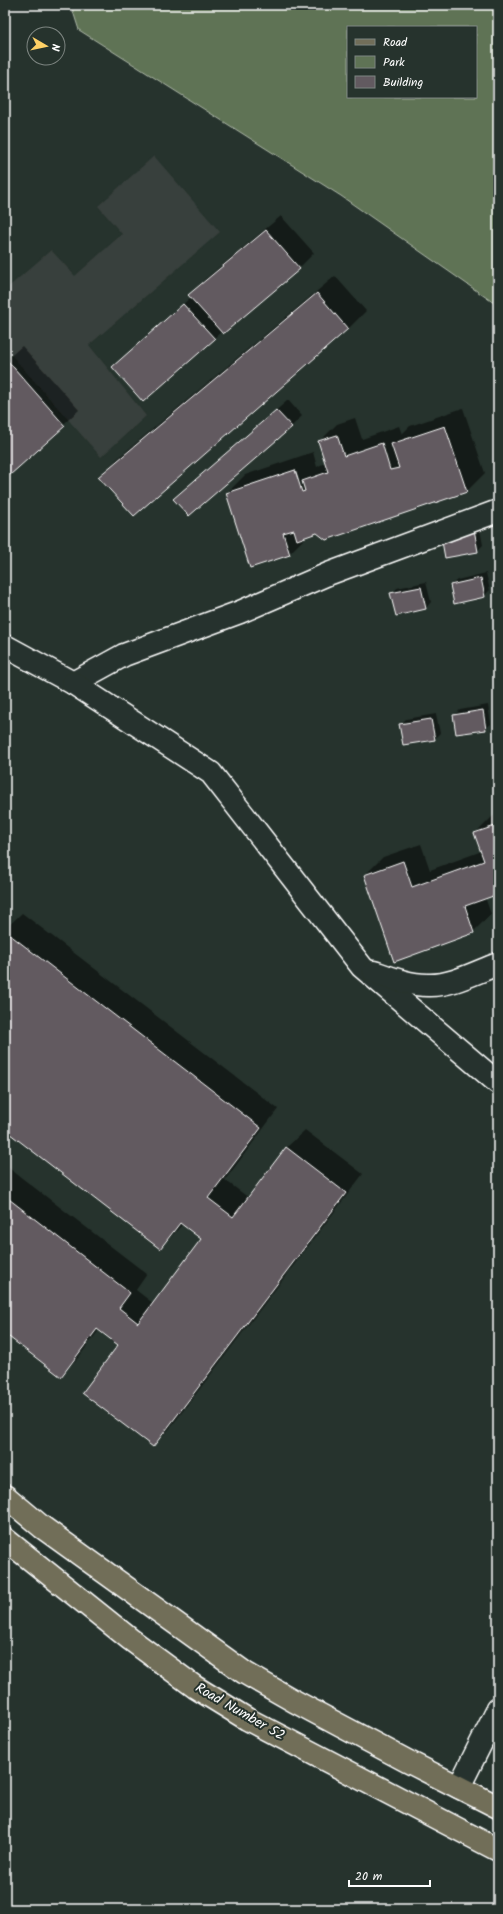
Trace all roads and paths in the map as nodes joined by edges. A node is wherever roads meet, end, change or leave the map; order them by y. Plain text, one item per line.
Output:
1 (498, 511) edge
2 (5, 646) edge
3 (73, 683) junction
4 (498, 964) edge
5 (362, 967) junction
6 (498, 1083) edge
7 (5, 1496) edge
8 (5, 1539) edge
9 (498, 1709) edge
10 (459, 1787) junction
11 (498, 1807) edge
12 (498, 1850) edge

1 - 3 street
2 - 3 street
3 - 5 street
4 - 5 street
5 - 6 street
7 - 10 main road
8 - 12 main road, Road Number 52
9 - 10 street
10 - 11 main road

